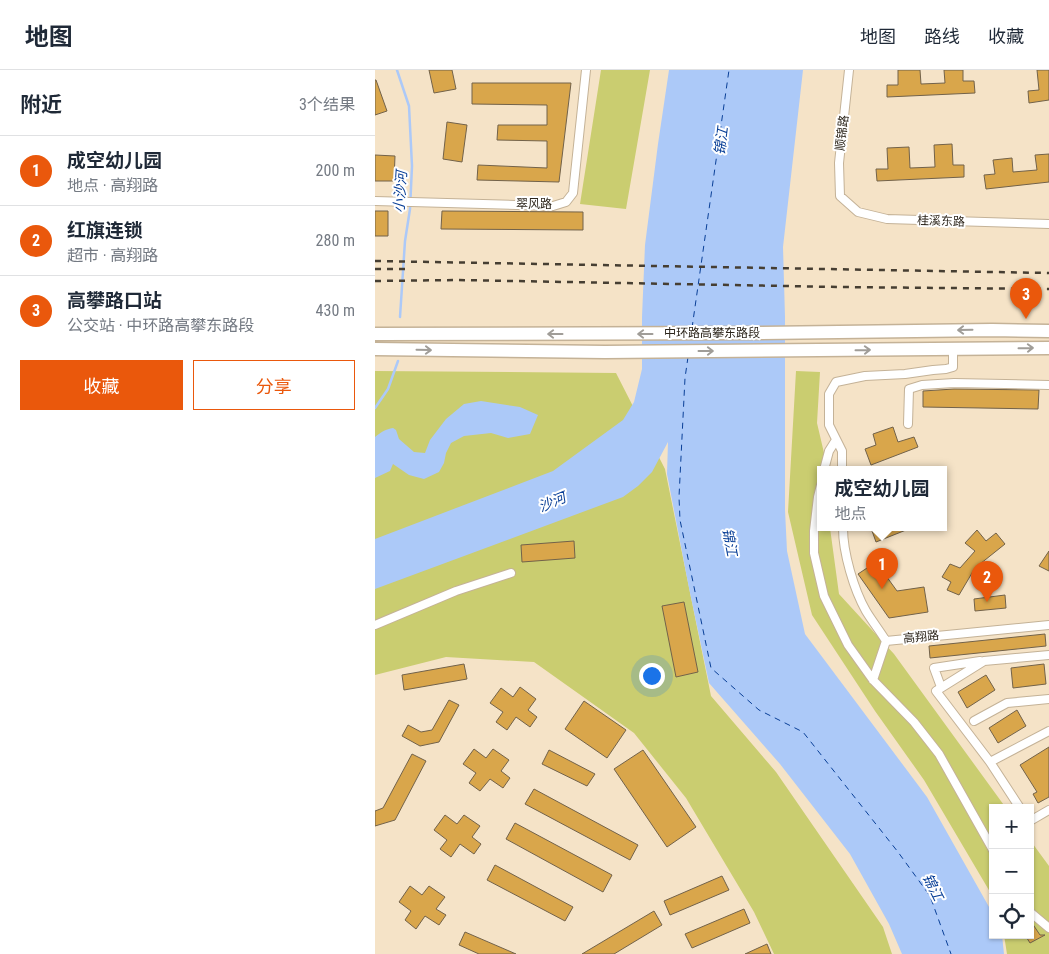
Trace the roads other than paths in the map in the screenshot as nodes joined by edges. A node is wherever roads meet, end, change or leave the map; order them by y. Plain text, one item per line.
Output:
1 (586, 70) edge
2 (849, 70) edge
3 (839, 196) joint
4 (375, 201) edge
5 (1049, 224) edge
6 (1049, 331) edge
7 (375, 334) edge
8 (1049, 348) edge
9 (375, 349) edge
10 (953, 349) junction
11 (1049, 385) edge
12 (908, 424) dead end
13 (836, 440) junction
14 (825, 466) edge
15 (842, 466) edge
16 (817, 506) edge
17 (843, 531) edge
18 (511, 573) dead end
19 (375, 624) edge
20 (1049, 625) edge
21 (886, 641) junction
22 (1049, 655) edge
23 (983, 660) junction
24 (873, 680) junction
25 (941, 687) junction
26 (1049, 699) edge
27 (974, 721) dead end
28 (1049, 731) edge
29 (990, 762) junction
30 (1017, 804) edge
31 (1049, 810) edge
32 (1034, 819) edge
33 (992, 849) edge
34 (1034, 915) edge
35 (1049, 928) edge

1 - 4 street, 翠风路
2 - 3 street, 顺锦路
3 - 5 street, 桂溪东路
6 -> 7 main road, 中环路高攀东路段
10 -> 8 main road, 中环路高攀东路段
9 -> 10 main road, 中环路高攀东路段
10 - 13 street
11 - 12 street
13 - 14 street
13 - 15 street
16 - 24 street
17 - 21 street, 高翔路
18 - 19 street
20 - 21 street, 高翔路
21 - 24 street
22 - 23 street
23 - 25 street
23 - 25 street
24 - 33 street
25 - 29 street
26 - 27 street
28 - 29 street
29 - 30 street
31 - 32 street
34 - 35 street

